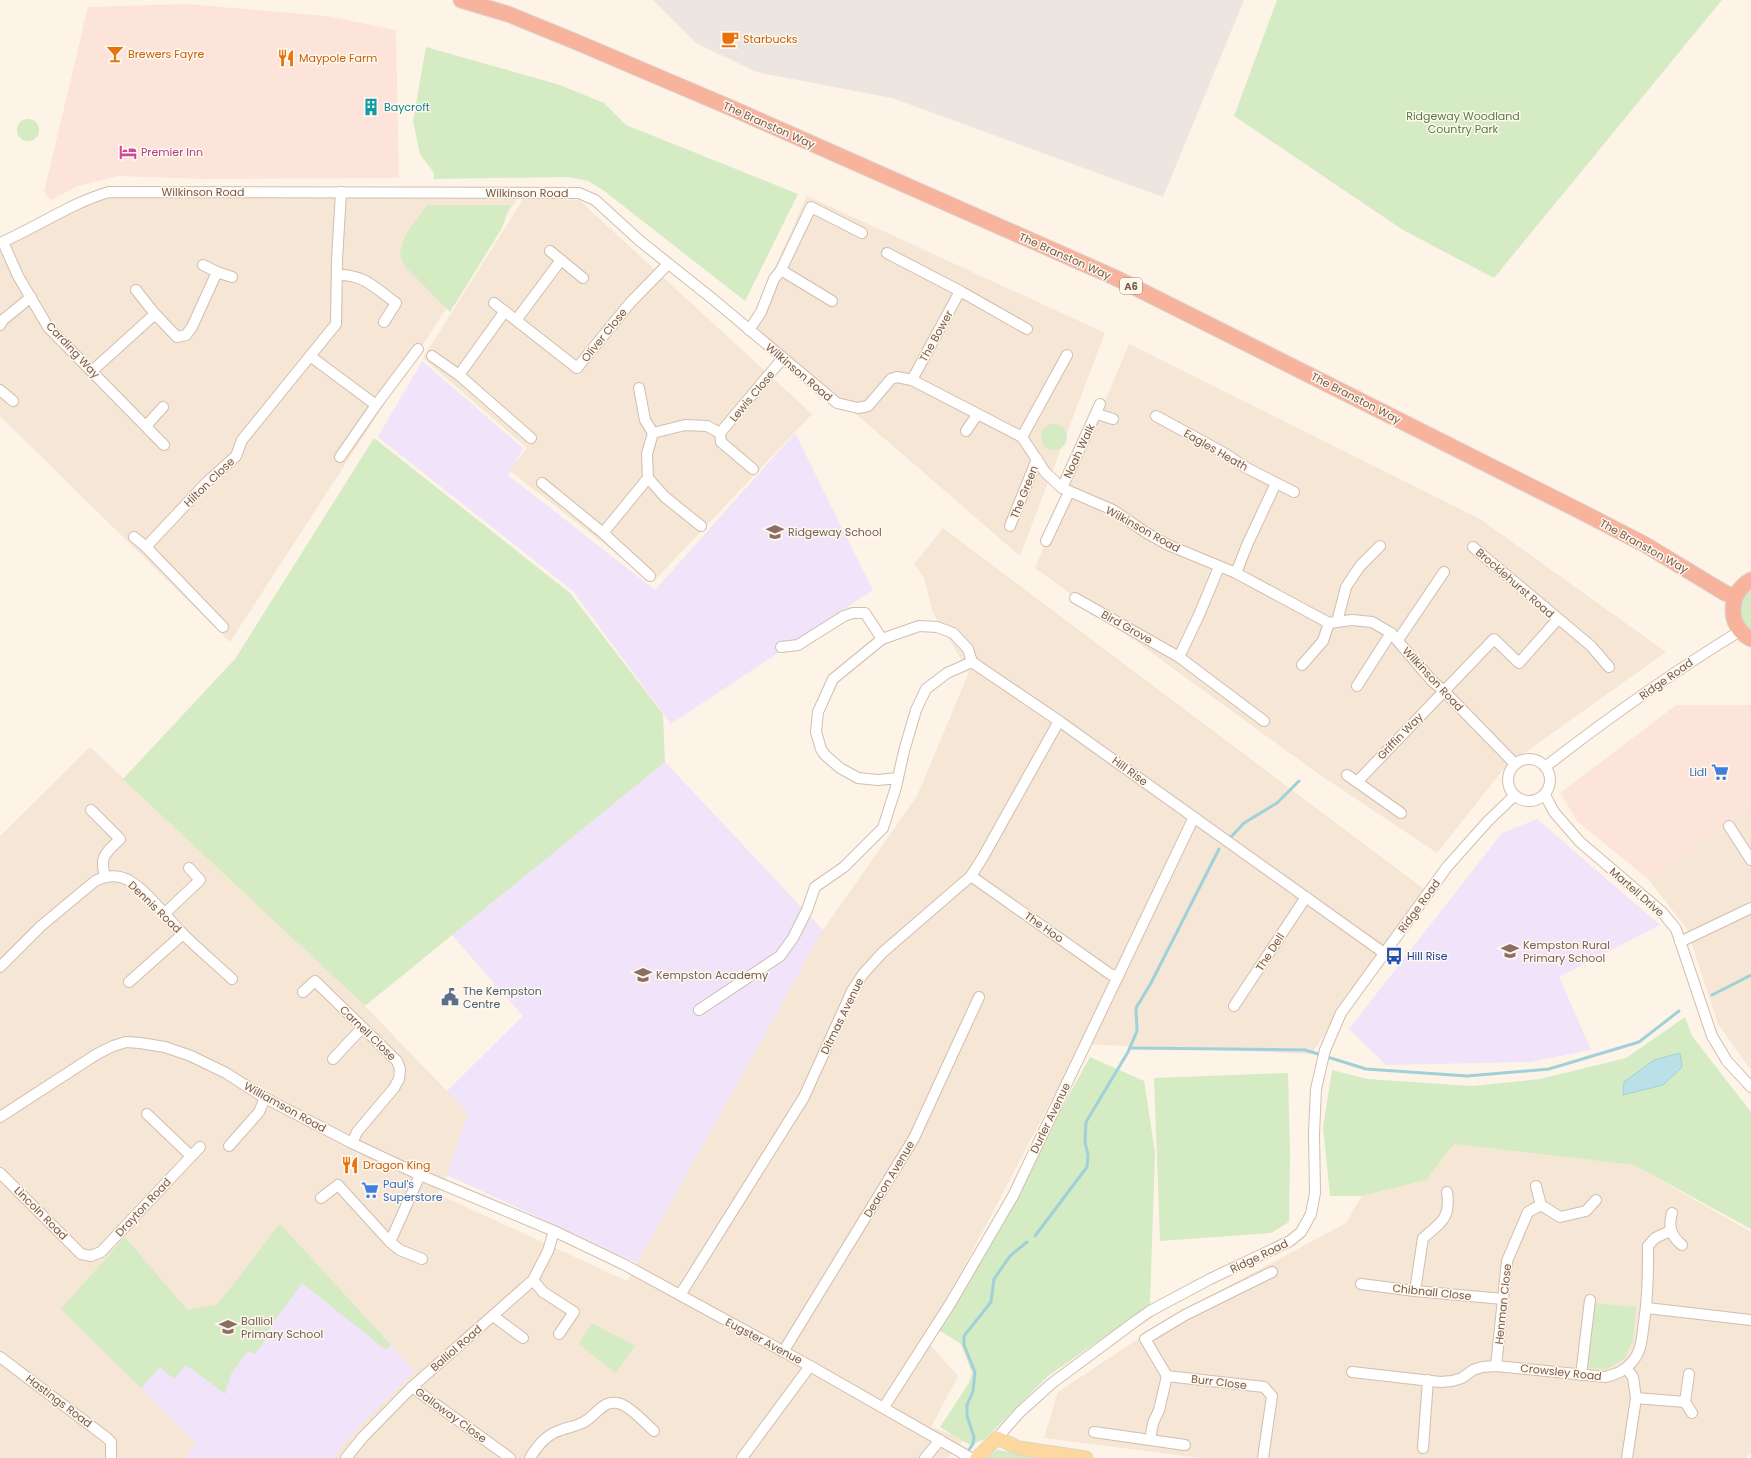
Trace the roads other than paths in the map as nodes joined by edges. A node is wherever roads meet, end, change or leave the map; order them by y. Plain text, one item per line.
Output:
1 (461, 0) edge
2 (482, 0) edge
3 (508, 14) junction
4 (341, 192) junction
5 (862, 233) dead end
6 (2, 243) edge
7 (550, 251) dead end
8 (887, 253) dead end
9 (561, 260) junction
10 (668, 264) junction
11 (202, 265) dead end
12 (781, 270) junction
13 (216, 272) junction
14 (337, 275) junction
15 (232, 277) dead end
16 (583, 278) dead end
17 (136, 290) dead end
18 (960, 292) junction
19 (31, 297) junction
20 (832, 301) dead end
21 (494, 303) dead end
22 (505, 311) junction
23 (155, 314) junction
24 (517, 319) junction
25 (384, 322) dead end
26 (0, 325) edge
27 (1027, 329) dead end
28 (749, 330) junction
29 (418, 349) dead end
30 (1067, 355) dead end
31 (310, 356) junction
32 (432, 356) dead end
33 (783, 358) junction
34 (92, 371) junction
35 (459, 375) junction
36 (912, 380) junction
37 (639, 388) dead end
38 (0, 390) edge
39 (13, 401) dead end
40 (376, 405) junction
41 (163, 407) dead end
42 (977, 415) junction
43 (1156, 416) dead end
44 (1112, 419) dead end
45 (146, 426) junction
46 (966, 432) dead end
47 (652, 433) junction
48 (720, 433) junction
49 (531, 438) dead end
50 (1022, 438) junction
51 (164, 445) dead end
52 (340, 457) dead end
53 (1037, 459) junction
54 (753, 469) dead end
55 (648, 478) junction
56 (542, 483) dead end
57 (1276, 483) junction
58 (1065, 490) junction
59 (1294, 492) dead end
60 (701, 526) dead end
61 (1010, 526) dead end
62 (603, 533) junction
63 (134, 537) dead end
64 (1046, 541) dead end
65 (1380, 546) dead end
66 (146, 547) junction
67 (1473, 547) dead end
68 (1219, 567) junction
69 (1444, 572) dead end
70 (1236, 573) junction
71 (650, 576) dead end
72 (1751, 580) edge
73 (1735, 597) junction
74 (1075, 598) dead end
75 (1558, 619) junction
76 (1333, 623) junction
77 (223, 627) dead end
78 (1746, 635) edge
79 (1395, 637) junction
80 (882, 639) junction
81 (781, 647) dead end
82 (1179, 657) junction
83 (972, 662) junction
84 (1302, 665) dead end
85 (1609, 667) dead end
86 (1357, 686) dead end
87 (1443, 690) junction
88 (1059, 721) junction
89 (1264, 721) dead end
90 (1515, 764) junction
91 (1546, 766) junction
92 (1347, 775) dead end
93 (898, 778) junction
94 (1356, 782) junction
95 (1545, 795) junction
96 (1514, 796) junction
97 (91, 810) dead end
98 (1401, 812) dead end
99 (1194, 817) junction
100 (1729, 826) dead end
101 (1751, 860) edge
102 (188, 868) dead end
103 (105, 876) junction
104 (971, 876) junction
105 (1306, 897) junction
106 (1751, 908) edge
107 (164, 914) junction
108 (183, 934) junction
109 (1680, 942) junction
110 (1384, 953) junction
111 (0, 967) edge
112 (1118, 977) junction
113 (232, 979) dead end
114 (129, 982) dead end
115 (303, 992) dead end
116 (979, 997) dead end
117 (1234, 1006) dead end
118 (699, 1010) dead end
119 (362, 1028) junction
120 (333, 1059) dead end
121 (1751, 1088) edge
122 (265, 1098) junction
123 (147, 1114) dead end
124 (0, 1117) edge
125 (352, 1143) junction
126 (229, 1146) dead end
127 (200, 1147) dead end
128 (191, 1156) junction
129 (0, 1173) edge
130 (420, 1175) junction
131 (1536, 1186) dead end
132 (1447, 1192) dead end
133 (321, 1198) dead end
134 (1596, 1200) dead end
135 (1541, 1205) junction
136 (1672, 1213) dead end
137 (554, 1231) junction
138 (1670, 1231) junction
139 (390, 1242) junction
140 (1682, 1245) dead end
141 (81, 1254) joint
142 (422, 1259) dead end
143 (1272, 1272) dead end
144 (534, 1280) junction
145 (1360, 1284) dead end
146 (1415, 1291) junction
147 (680, 1295) junction
148 (1503, 1299) junction
149 (1590, 1300) dead end
150 (1647, 1308) junction
151 (493, 1316) junction
152 (1751, 1320) edge
153 (559, 1334) dead end
154 (523, 1338) dead end
155 (783, 1352) junction
156 (0, 1357) edge
157 (810, 1366) junction
158 (1496, 1366) junction
159 (1626, 1368) junction
160 (1352, 1372) dead end
161 (1689, 1374) dead end
162 (1581, 1375) junction
163 (1168, 1376) junction
164 (1428, 1380) junction
165 (412, 1387) junction
166 (1636, 1398) junction
167 (1685, 1402) junction
168 (884, 1407) junction
169 (1692, 1413) dead end
170 (654, 1431) dead end
171 (1094, 1432) dead end
172 (997, 1438) junction
173 (940, 1440) junction
174 (1150, 1440) junction
175 (1185, 1445) dead end
176 (1423, 1448) dead end
177 (112, 1454) edge
178 (970, 1456) edge
179 (346, 1458) edge
180 (510, 1458) edge
181 (530, 1458) edge
182 (742, 1458) edge
183 (925, 1458) edge
184 (1086, 1458) edge
185 (1263, 1458) edge
186 (1628, 1458) edge

1 - 3 highway, The Branston Way / A6
2 - 3 highway
3 - 73 highway, The Branston Way / A6
4 - 6 street, Wilkinson Road
4 - 10 street, Wilkinson Road
4 - 14 street, Hilton Close
5 - 12 street
6 - 19 street, Carding Way
7 - 9 street
8 - 18 street
9 - 16 street
9 - 24 street
10 - 24 street, Oliver Close
10 - 28 street, Wilkinson Road
11 - 13 street
12 - 20 street
12 - 28 street
13 - 15 street
13 - 23 street
14 - 25 street
14 - 31 street, Hilton Close
17 - 23 street
18 - 27 street
18 - 36 street, The Bower
19 - 26 street
19 - 34 street, Carding Way
21 - 22 street, Oliver Close
22 - 24 street, Oliver Close
22 - 35 street
23 - 34 street
28 - 33 street, Wilkinson Road
29 - 40 street
30 - 50 street
31 - 40 street
31 - 66 street, Hilton Close
32 - 35 street
33 - 36 street, Wilkinson Road
33 - 48 street, Lewis Close
34 - 45 street, Carding Way
35 - 49 street
36 - 42 street, Wilkinson Road
37 - 47 street
38 - 39 street
40 - 52 street
41 - 45 street
42 - 46 street
42 - 50 street, Wilkinson Road
43 - 57 street, Eagles Heath
44 - 58 street, Noah Walk
45 - 51 street, Carding Way
47 - 48 street
47 - 55 street
48 - 54 street
50 - 53 street, Wilkinson Road
53 - 58 street, Wilkinson Road
53 - 61 street, The Green
55 - 60 street
55 - 62 street
56 - 62 street
57 - 59 street, Eagles Heath
57 - 70 street
58 - 64 street, Noah Walk
58 - 68 street, Wilkinson Road
62 - 71 street
63 - 66 street
65 - 76 street
66 - 77 street
67 - 75 street, Brocklehurst Road
68 - 70 street, Wilkinson Road
68 - 82 street
69 - 79 street
70 - 76 street, Wilkinson Road
72 - 73 highway
73 - 78 highway
74 - 82 street, Bird Grove
75 - 85 street, Brocklehurst Road
75 - 87 street, Brocklehurst Road
76 - 79 street, Wilkinson Road
76 - 84 street
78 - 91 street, Ridge Road
79 - 86 street
79 - 87 street, Wilkinson Road
80 - 81 street
80 - 83 street
80 - 93 street
82 - 89 street, Bird Grove
83 - 88 street, Hill Rise
83 - 93 street
87 - 90 street, Wilkinson Road
87 - 94 street, Griffin Way
88 - 99 street, Hill Rise
88 - 104 street, Ditmas Avenue
90 - 91 street
90 - 96 street
91 - 95 street
92 - 94 street
93 - 118 street
94 - 98 street
95 - 96 street
95 - 109 street, Martell Drive
96 - 110 street, Ridge Road
97 - 103 street
99 - 105 street, Hill Rise
99 - 112 street, Durler Avenue
100 - 101 street
102 - 107 street
103 - 107 street, Dennis Road
103 - 111 street
104 - 112 street, The Hoo
104 - 147 street, Ditmas Avenue
105 - 110 street, Hill Rise
105 - 117 street, The Dell
106 - 109 street
107 - 108 street, Dennis Road
108 - 113 street, Dennis Road
108 - 114 street
109 - 121 street, Martell Drive
110 - 172 street, Ridge Road
112 - 168 street, Durler Avenue
115 - 119 street, Carnell Close
116 - 155 street, Deacon Avenue
119 - 120 street
119 - 125 street, Carnell Close
122 - 124 street, Williamson Road
122 - 125 street, Williamson Road
122 - 126 street
123 - 128 street
125 - 130 street, Williamson Road
127 - 128 street, Drayton Road
128 - 141 street, Drayton Road
129 - 141 street, Lincoln Road
130 - 137 street, Williamson Road
130 - 139 street
131 - 135 street
132 - 146 street
133 - 139 street
134 - 135 street
135 - 148 street, Henman Close
136 - 138 street
137 - 144 street, Balliol Road
137 - 147 street, Eugster Avenue
138 - 140 street
138 - 150 street, Crowsley Road
139 - 142 street
143 - 163 street
144 - 151 street, Balliol Road
144 - 153 street
145 - 146 street, Chibnall Close
146 - 148 street, Chibnall Close
147 - 155 street, Eugster Avenue
148 - 158 street, Henman Close
149 - 162 street
150 - 152 street
150 - 159 street, Crowsley Road
151 - 154 street
151 - 165 street, Balliol Road
155 - 157 street, Eugster Avenue
156 - 177 street, Hastings Road
157 - 168 street, Eugster Avenue
157 - 182 street
158 - 162 street, Crowsley Road
158 - 164 street, Crowsley Road
159 - 162 street, Crowsley Road
159 - 166 street
160 - 164 street, Crowsley Road
161 - 167 street
163 - 174 street
163 - 185 street, Burr Close
164 - 176 street
165 - 179 street, Balliol Road
165 - 180 street, Galloway Close
166 - 167 street
166 - 186 street
167 - 169 street
168 - 173 street, Eugster Avenue
170 - 181 street
171 - 174 street
172 - 178 main road, Ridge Road
172 - 184 main road
173 - 178 street, Eugster Avenue
173 - 183 street
174 - 175 street

